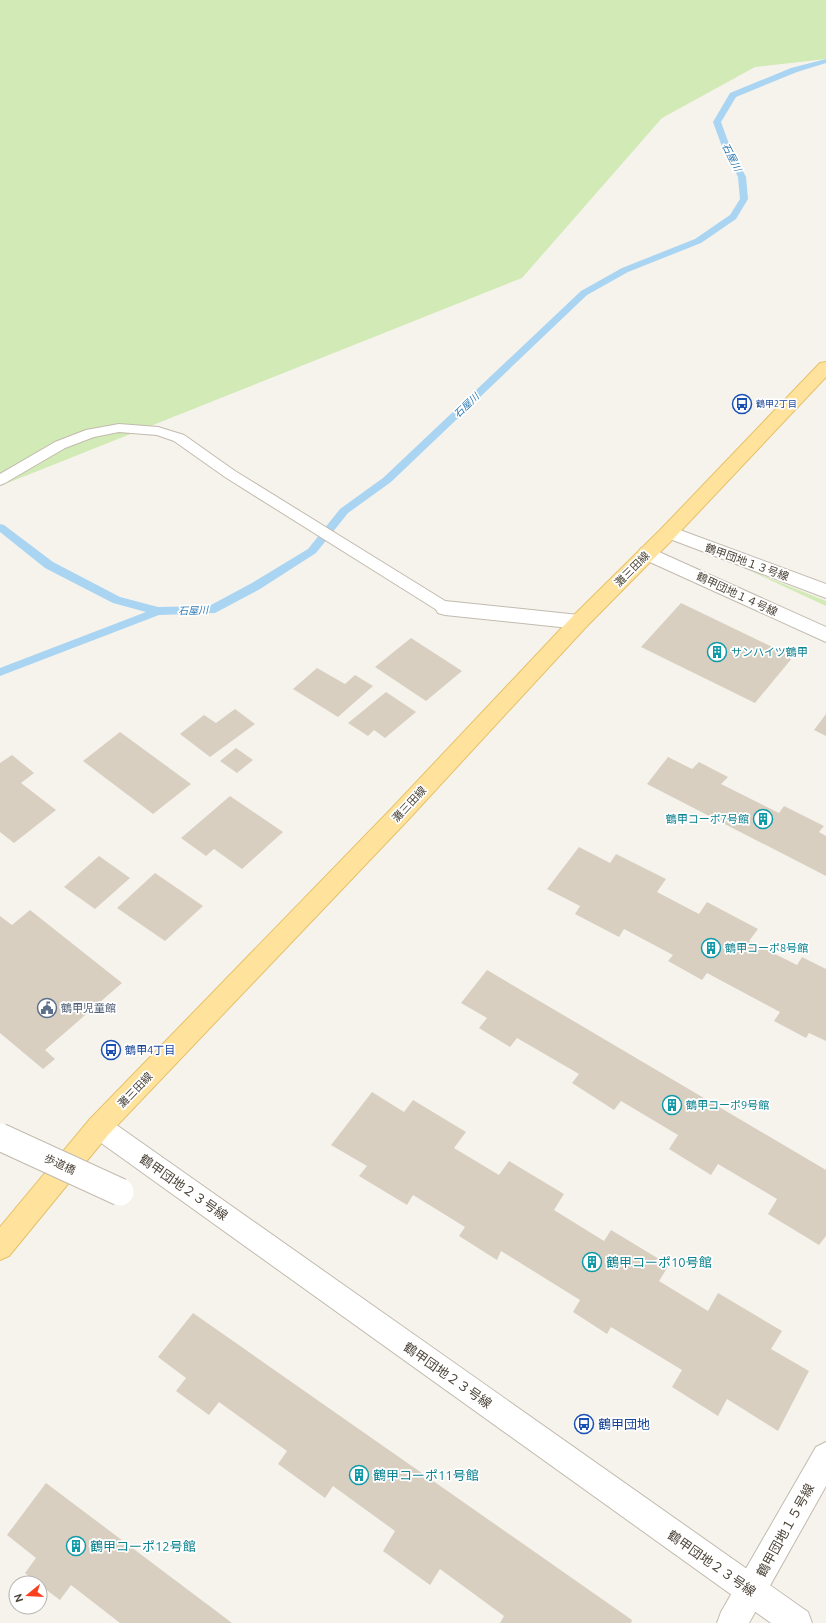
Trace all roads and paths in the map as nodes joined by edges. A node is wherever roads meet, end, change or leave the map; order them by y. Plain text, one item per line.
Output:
1 (826, 367) edge
2 (0, 480) edge
3 (669, 532) junction
4 (648, 553) junction
5 (826, 591) edge
6 (445, 608) joint
7 (579, 622) junction
8 (826, 635) edge
9 (99, 1127) junction
10 (0, 1137) edge
11 (120, 1192) dead end
12 (0, 1247) edge
13 (826, 1457) edge
14 (751, 1590) junction
15 (732, 1623) edge
16 (797, 1623) edge

1 - 3 main road, 灘三田線
2 - 6 lane
3 - 4 main road, 灘三田線
3 - 5 street, 鶴甲団地１３号線
4 - 7 main road, 灘三田線
4 - 8 street, 鶴甲団地１４号線
6 - 7 street
7 - 9 main road, 灘三田線
9 - 12 main road, 灘三田線
9 - 14 street, 鶴甲団地２３号線
10 - 11 street, 歩道橋, bridge
13 - 14 street, 鶴甲団地１５号線
14 - 15 street, 鶴甲団地１５号線
14 - 16 street, 鶴甲団地２３号線

